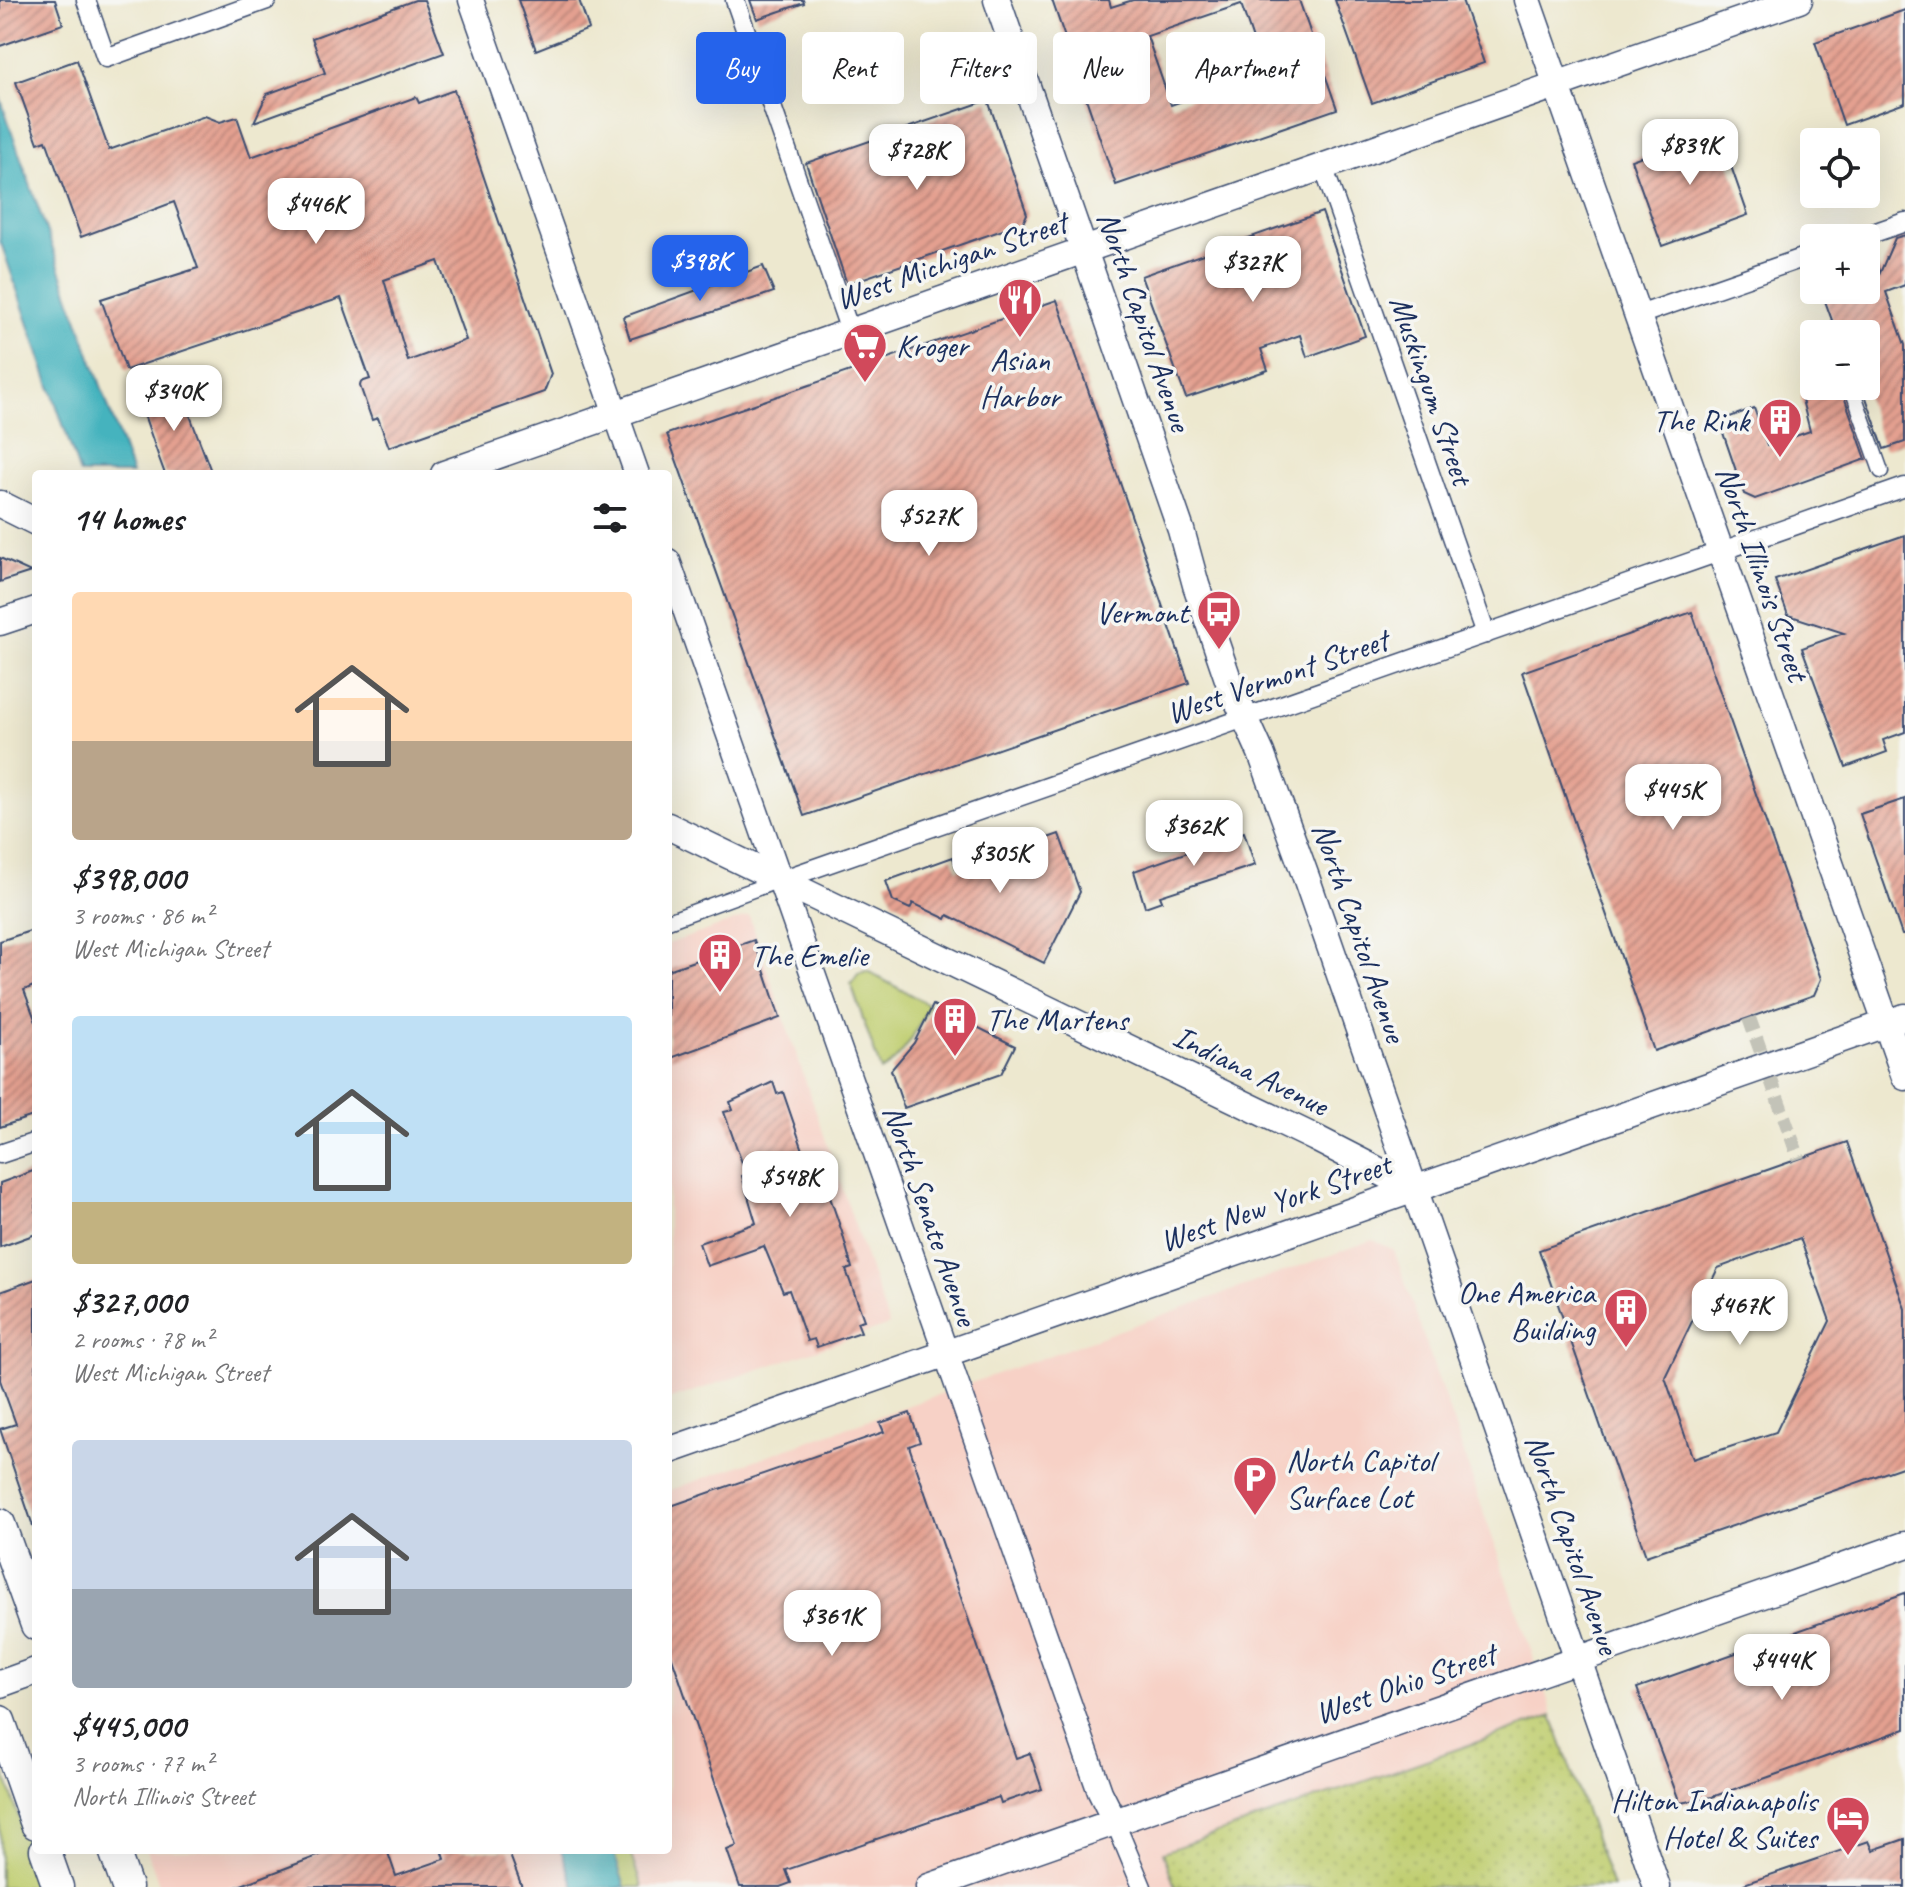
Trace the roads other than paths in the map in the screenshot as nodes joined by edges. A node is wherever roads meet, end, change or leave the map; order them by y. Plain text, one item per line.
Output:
1 (86, 0) edge
2 (267, 0) edge
3 (471, 0) edge
4 (735, 0) edge
5 (997, 0) edge
6 (1527, 0) edge
7 (1799, 0) edge
8 (1748, 8) edge
9 (1555, 85) junction
10 (1323, 166) junction
11 (1905, 222) edge
12 (1880, 231) edge
13 (1084, 249) junction
14 (1800, 259) edge
15 (1639, 315) junction
16 (850, 331) junction
17 (1856, 400) edge
18 (616, 414) junction
19 (455, 470) edge
20 (636, 470) edge
21 (1881, 471) dead end
22 (1905, 487) edge
23 (0, 504) edge
24 (32, 520) edge
25 (1720, 552) junction
26 (672, 572) edge
27 (32, 611) edge
28 (0, 622) edge
29 (1486, 634) junction
30 (1245, 719) junction
31 (672, 828) edge
32 (781, 880) junction
33 (672, 920) edge
34 (1896, 1020) edge
35 (1905, 1077) edge
36 (32, 1143) edge
37 (0, 1154) edge
38 (1414, 1189) junction
39 (946, 1356) junction
40 (672, 1450) edge
41 (0, 1524) edge
42 (1905, 1545) edge
43 (32, 1614) edge
44 (1578, 1659) junction
45 (32, 1672) edge
46 (0, 1684) edge
47 (0, 1721) edge
48 (32, 1813) edge
49 (1115, 1822) junction
50 (46, 1854) edge
51 (115, 1854) edge
52 (58, 1887) edge
53 (127, 1887) edge
54 (929, 1887) edge
55 (1142, 1887) edge
56 (1657, 1887) edge

1 - 2 street
3 - 18 street
4 - 16 street
5 - 13 main road, North Capitol Avenue
6 - 9 main road, North Illinois Street
7 - 8 main road, West Michigan Street
8 - 9 main road, West Michigan Street
9 - 10 main road, West Michigan Street
9 - 15 main road, North Illinois Street
10 - 13 main road, West Michigan Street
10 - 29 street, Muskingum Street
11 - 12 street
13 - 16 main road, West Michigan Street
13 - 30 main road, North Capitol Avenue
14 - 15 street
15 - 25 main road, North Illinois Street
16 - 18 main road, West Michigan Street
17 - 21 street
18 - 19 main road, West Michigan Street
18 - 20 street
22 - 25 street, West Vermont Street
23 - 24 main road
25 - 29 street, West Vermont Street
25 - 34 main road, North Illinois Street
26 - 32 street, North Senate Avenue
27 - 28 main road
29 - 30 street, West Vermont Street
30 - 32 street, West Vermont Street
30 - 38 main road, North Capitol Avenue
31 - 32 main road, Indiana Avenue
32 - 33 street, West Vermont Street
32 - 38 main road, Indiana Avenue
32 - 39 street, North Senate Avenue
34 - 35 main road, North Illinois Street
34 - 38 main road, West New York Street
36 - 37 street
38 - 39 main road, West New York Street
38 - 44 main road, North Capitol Avenue
39 - 40 main road, West New York Street
39 - 49 street, North Senate Avenue
41 - 43 main road
42 - 44 main road, West Ohio Street
44 - 49 main road, West Ohio Street
44 - 56 main road, North Capitol Avenue
45 - 46 main road
47 - 48 main road
49 - 54 main road, West Ohio Street
49 - 55 street, North Senate Avenue
50 - 52 main road
51 - 53 main road

